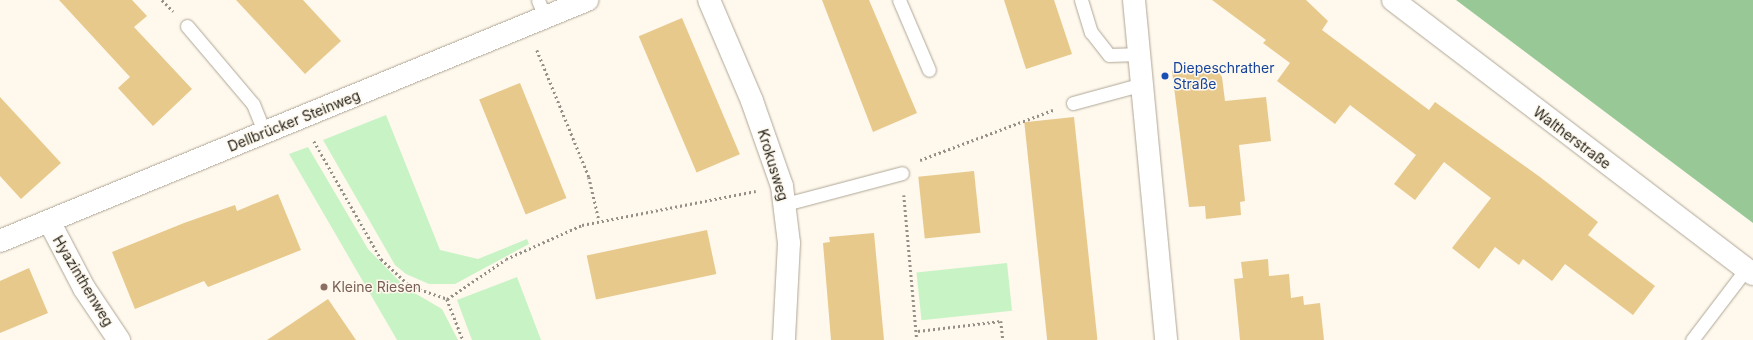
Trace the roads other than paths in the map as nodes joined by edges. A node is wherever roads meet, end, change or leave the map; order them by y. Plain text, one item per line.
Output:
1 (587, 0) edge
2 (709, 0) edge
3 (899, 0) edge
4 (1081, 0) edge
5 (1134, 0) edge
6 (1393, 0) edge
7 (537, 14) edge
8 (186, 26) dead end
9 (1141, 54) junction
10 (929, 70) dead end
11 (1143, 84) junction
12 (1072, 103) road end
13 (265, 133) junction
14 (902, 173) road end
15 (783, 195) junction
16 (50, 221) junction
17 (0, 241) edge
18 (1750, 271) edge
19 (119, 340) edge
20 (784, 340) edge
21 (1166, 340) edge
22 (1692, 340) edge

1 - 7 street, Dellbrücker Steinweg
2 - 15 street, Krokusweg
3 - 10 lane
4 - 9 lane
5 - 9 street
6 - 18 street, Waltherstraße
7 - 13 street, Dellbrücker Steinweg
8 - 13 lane
9 - 11 street
11 - 12 lane
11 - 21 street
13 - 16 street, Dellbrücker Steinweg
14 - 15 lane
15 - 20 street, Krokusweg
16 - 17 street, Dellbrücker Steinweg
16 - 19 street, Hyazinthenweg
18 - 22 lane

